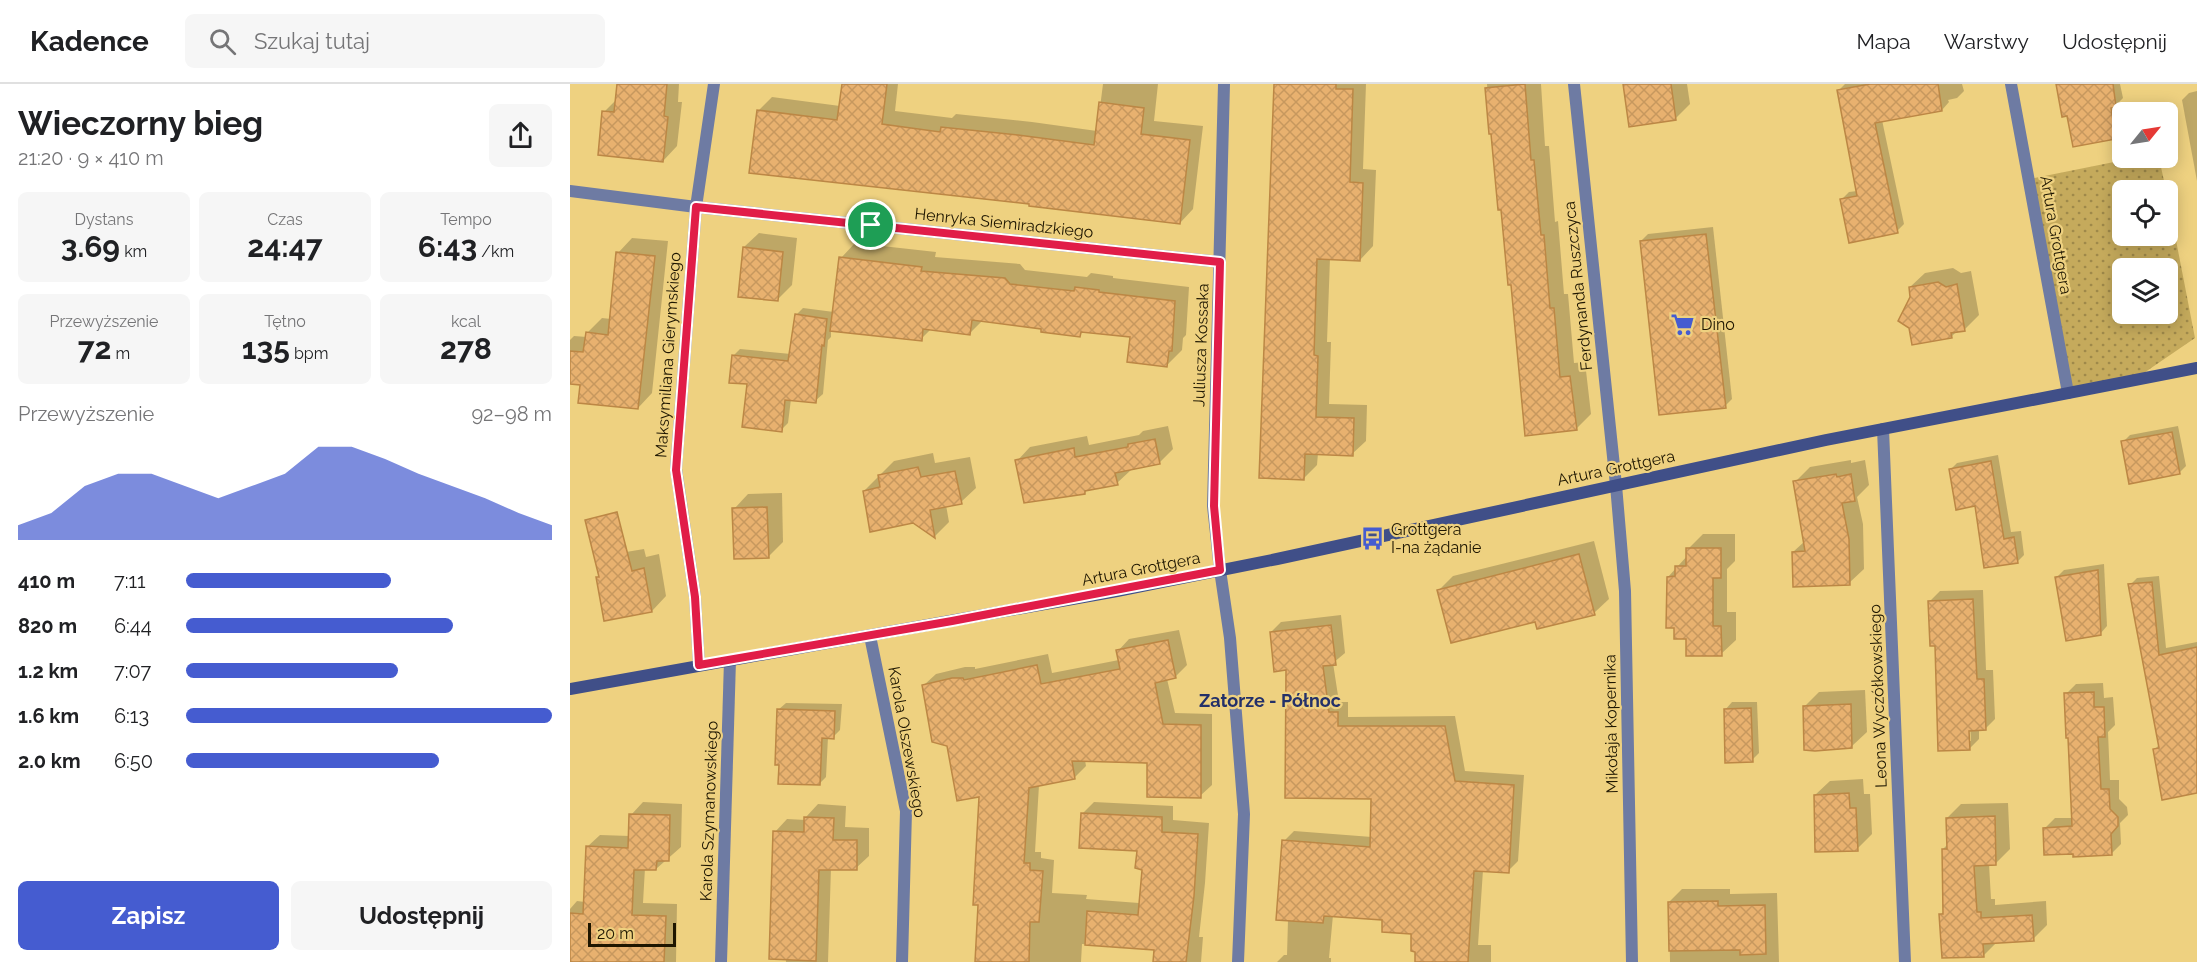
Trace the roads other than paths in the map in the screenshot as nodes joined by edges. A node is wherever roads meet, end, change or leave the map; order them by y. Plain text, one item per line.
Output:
1 (714, 84) edge
2 (1224, 84) edge
3 (1574, 84) edge
4 (2011, 84) edge
5 (570, 191) edge
6 (696, 207) junction
7 (1220, 262) junction
8 (2197, 368) edge
9 (2068, 393) junction
10 (1884, 429) junction
11 (1616, 485) junction
12 (1220, 570) junction
13 (870, 636) junction
14 (730, 660) junction
15 (699, 665) junction
16 (570, 689) edge
17 (721, 962) edge
18 (903, 962) edge
19 (1238, 962) edge
20 (1632, 962) edge
21 (1905, 962) edge

1 - 6 street, Maksymiliana Gierymskiego
2 - 7 street, Juliusza Kossaka
3 - 11 street, Ferdynanda Ruszczyca
4 - 9 street, Artura Grottgera
5 - 6 street, Henryka Siemiradzkiego
6 - 7 street, Henryka Siemiradzkiego
6 - 15 street, Maksymiliana Gierymskiego
7 - 12 street, Juliusza Kossaka
8 - 9 street, Artura Grottgera
9 - 10 street, Artura Grottgera
10 - 11 street, Artura Grottgera
10 - 21 street, Leona Wyczółkowskiego
11 - 12 street, Artura Grottgera
11 - 20 street, Mikołaja Kopernika
12 - 13 street, Artura Grottgera
12 - 19 street, Juliusza Kossaka
13 - 14 street, Artura Grottgera
13 - 18 street, Karola Olszewskiego
14 - 15 street, Artura Grottgera
14 - 17 street, Karola Szymanowskiego
15 - 16 street, Artura Grottgera

